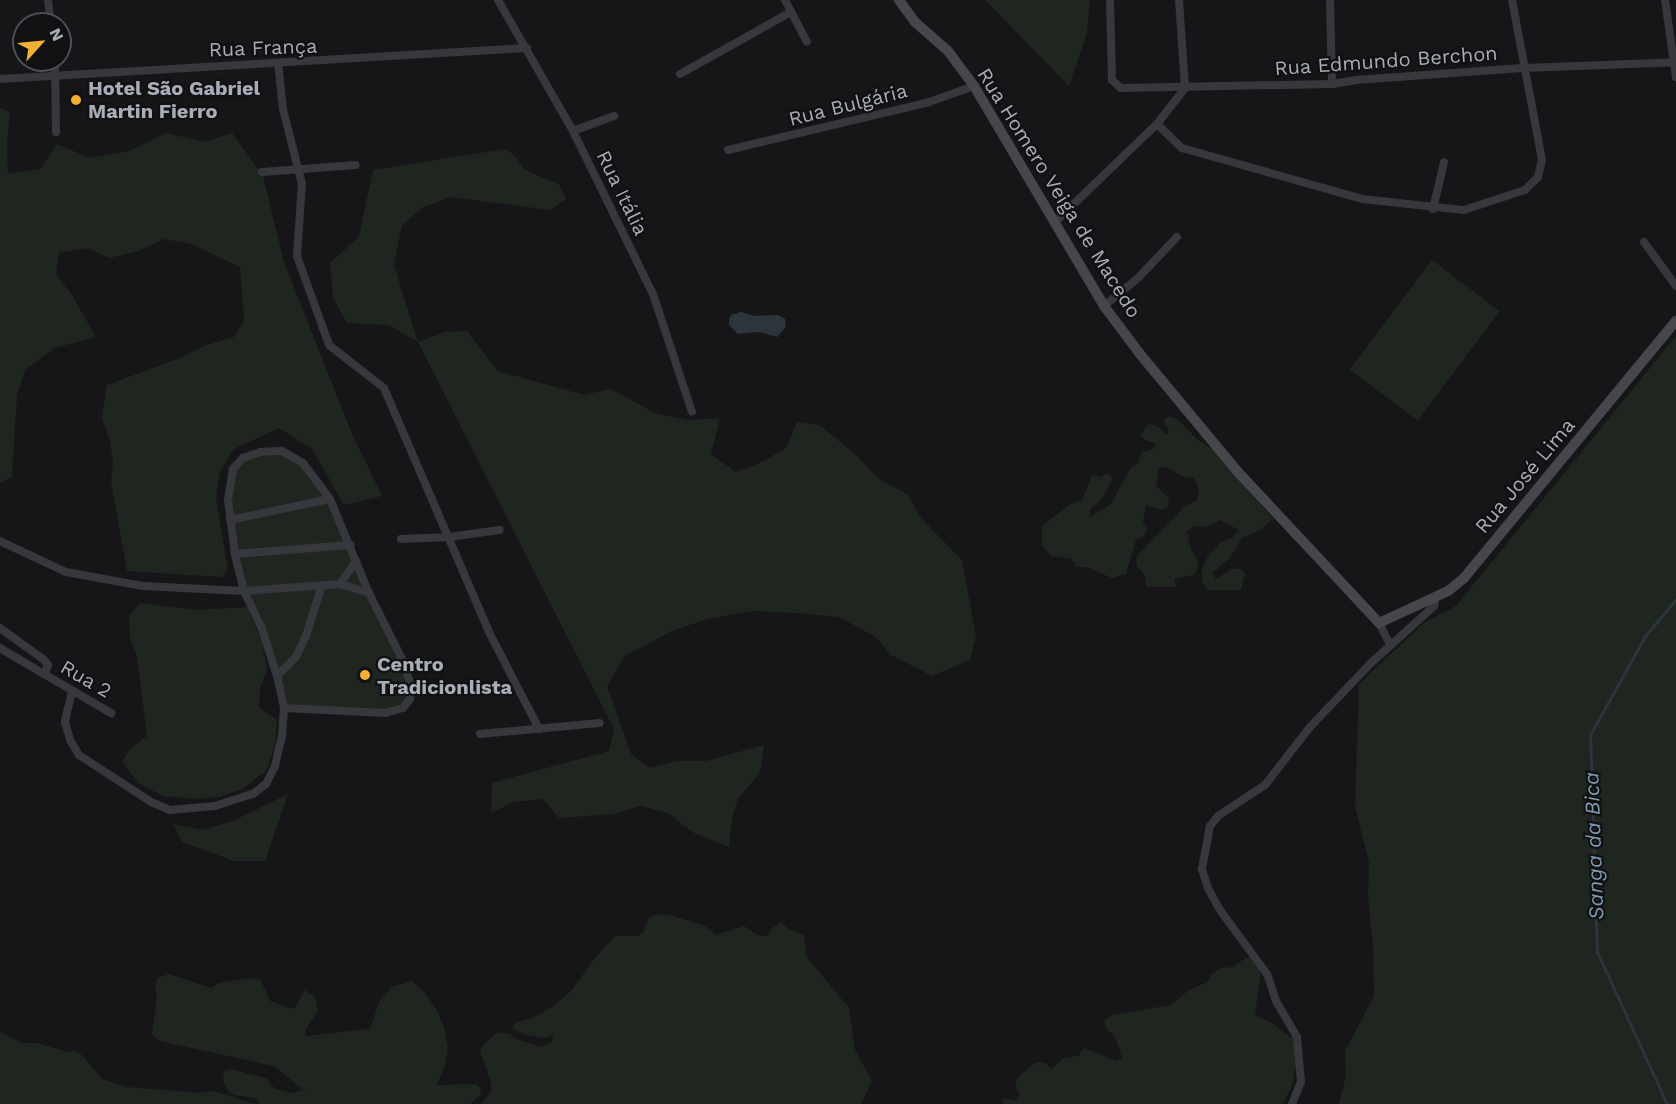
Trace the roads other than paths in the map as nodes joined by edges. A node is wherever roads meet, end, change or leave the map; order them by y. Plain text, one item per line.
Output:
1 (498, 0) edge
2 (785, 0) edge
3 (898, 0) edge
4 (1110, 0) edge
5 (1179, 0) edge
6 (1330, 0) edge
7 (1512, 0) edge
8 (1665, 0) edge
9 (791, 12) junction
10 (807, 42) dead end
11 (527, 48) junction
12 (1674, 62) edge
13 (278, 63) junction
14 (1523, 68) junction
15 (56, 72) edge
16 (681, 74) dead end
17 (56, 77) junction
18 (1676, 77) edge
19 (0, 79) edge
20 (1332, 84) junction
21 (974, 87) junction
22 (1185, 88) junction
23 (614, 116) dead end
24 (1157, 124) junction
25 (573, 131) junction
26 (56, 132) dead end
27 (728, 150) dead end
28 (1444, 162) dead end
29 (356, 165) dead end
30 (299, 169) junction
31 (262, 171) dead end
32 (1433, 209) junction
33 (1054, 223) junction
34 (1177, 237) dead end
35 (1644, 242) dead end
36 (1676, 286) edge
37 (1104, 306) junction
38 (1676, 321) edge
39 (692, 412) dead end
40 (330, 499) junction
41 (230, 520) junction
42 (500, 530) dead end
43 (449, 537) junction
44 (401, 539) dead end
45 (0, 541) edge
46 (351, 545) junction
47 (235, 554) junction
48 (356, 561) junction
49 (340, 584) junction
50 (322, 585) junction
51 (244, 591) junction
52 (369, 592) junction
53 (1436, 596) junction
54 (1379, 623) junction
55 (0, 628) edge
56 (1390, 645) junction
57 (0, 648) edge
58 (44, 674) junction
59 (278, 676) junction
60 (72, 691) junction
61 (284, 708) junction
62 (111, 713) dead end
63 (599, 723) dead end
64 (539, 729) junction
65 (480, 734) dead end
66 (1292, 1104) edge

1 - 11 street, Rua Itália
2 - 9 street
3 - 21 street, Rua Homero Veiga de Macedo
4 - 22 street, Rua Edmundo Berchon
5 - 22 street
6 - 20 street
7 - 14 street
8 - 12 street
9 - 10 street
9 - 16 street
11 - 13 street, Rua França
11 - 25 street, Rua Itália
12 - 14 street, Rua Edmundo Berchon
12 - 18 street
13 - 17 street, Rua França
13 - 30 street
14 - 20 street, Rua Edmundo Berchon
14 - 32 street
15 - 17 street
17 - 19 street, Rua França
17 - 26 street
20 - 22 street, Rua Edmundo Berchon
21 - 27 street, Rua Bulgária
21 - 33 street, Rua Homero Veiga de Macedo
22 - 24 street
23 - 25 street
24 - 32 street
24 - 33 street
25 - 39 street, Rua Itália
28 - 32 street
29 - 30 street
30 - 31 street
30 - 43 street
33 - 37 street, Rua Homero Veiga de Macedo
34 - 37 street
35 - 36 street
37 - 54 street, Rua Homero Veiga de Macedo
38 - 53 street, Rua José Lima
40 - 41 street
40 - 41 street
40 - 46 street
41 - 47 street
42 - 43 street
43 - 44 street
43 - 64 street
45 - 51 street
46 - 47 street
46 - 48 street
47 - 51 street
48 - 49 street
48 - 52 street
49 - 50 street
49 - 52 street
50 - 51 street
50 - 59 street
51 - 59 street
52 - 61 street
53 - 54 street, Rua José Lima
53 - 56 street
54 - 56 street
55 - 58 street, Rua 2
56 - 66 street
57 - 58 street, Rua 2
58 - 60 street, Rua 2
59 - 61 street
60 - 61 street
60 - 62 street, Rua 2
63 - 64 street
64 - 65 street

